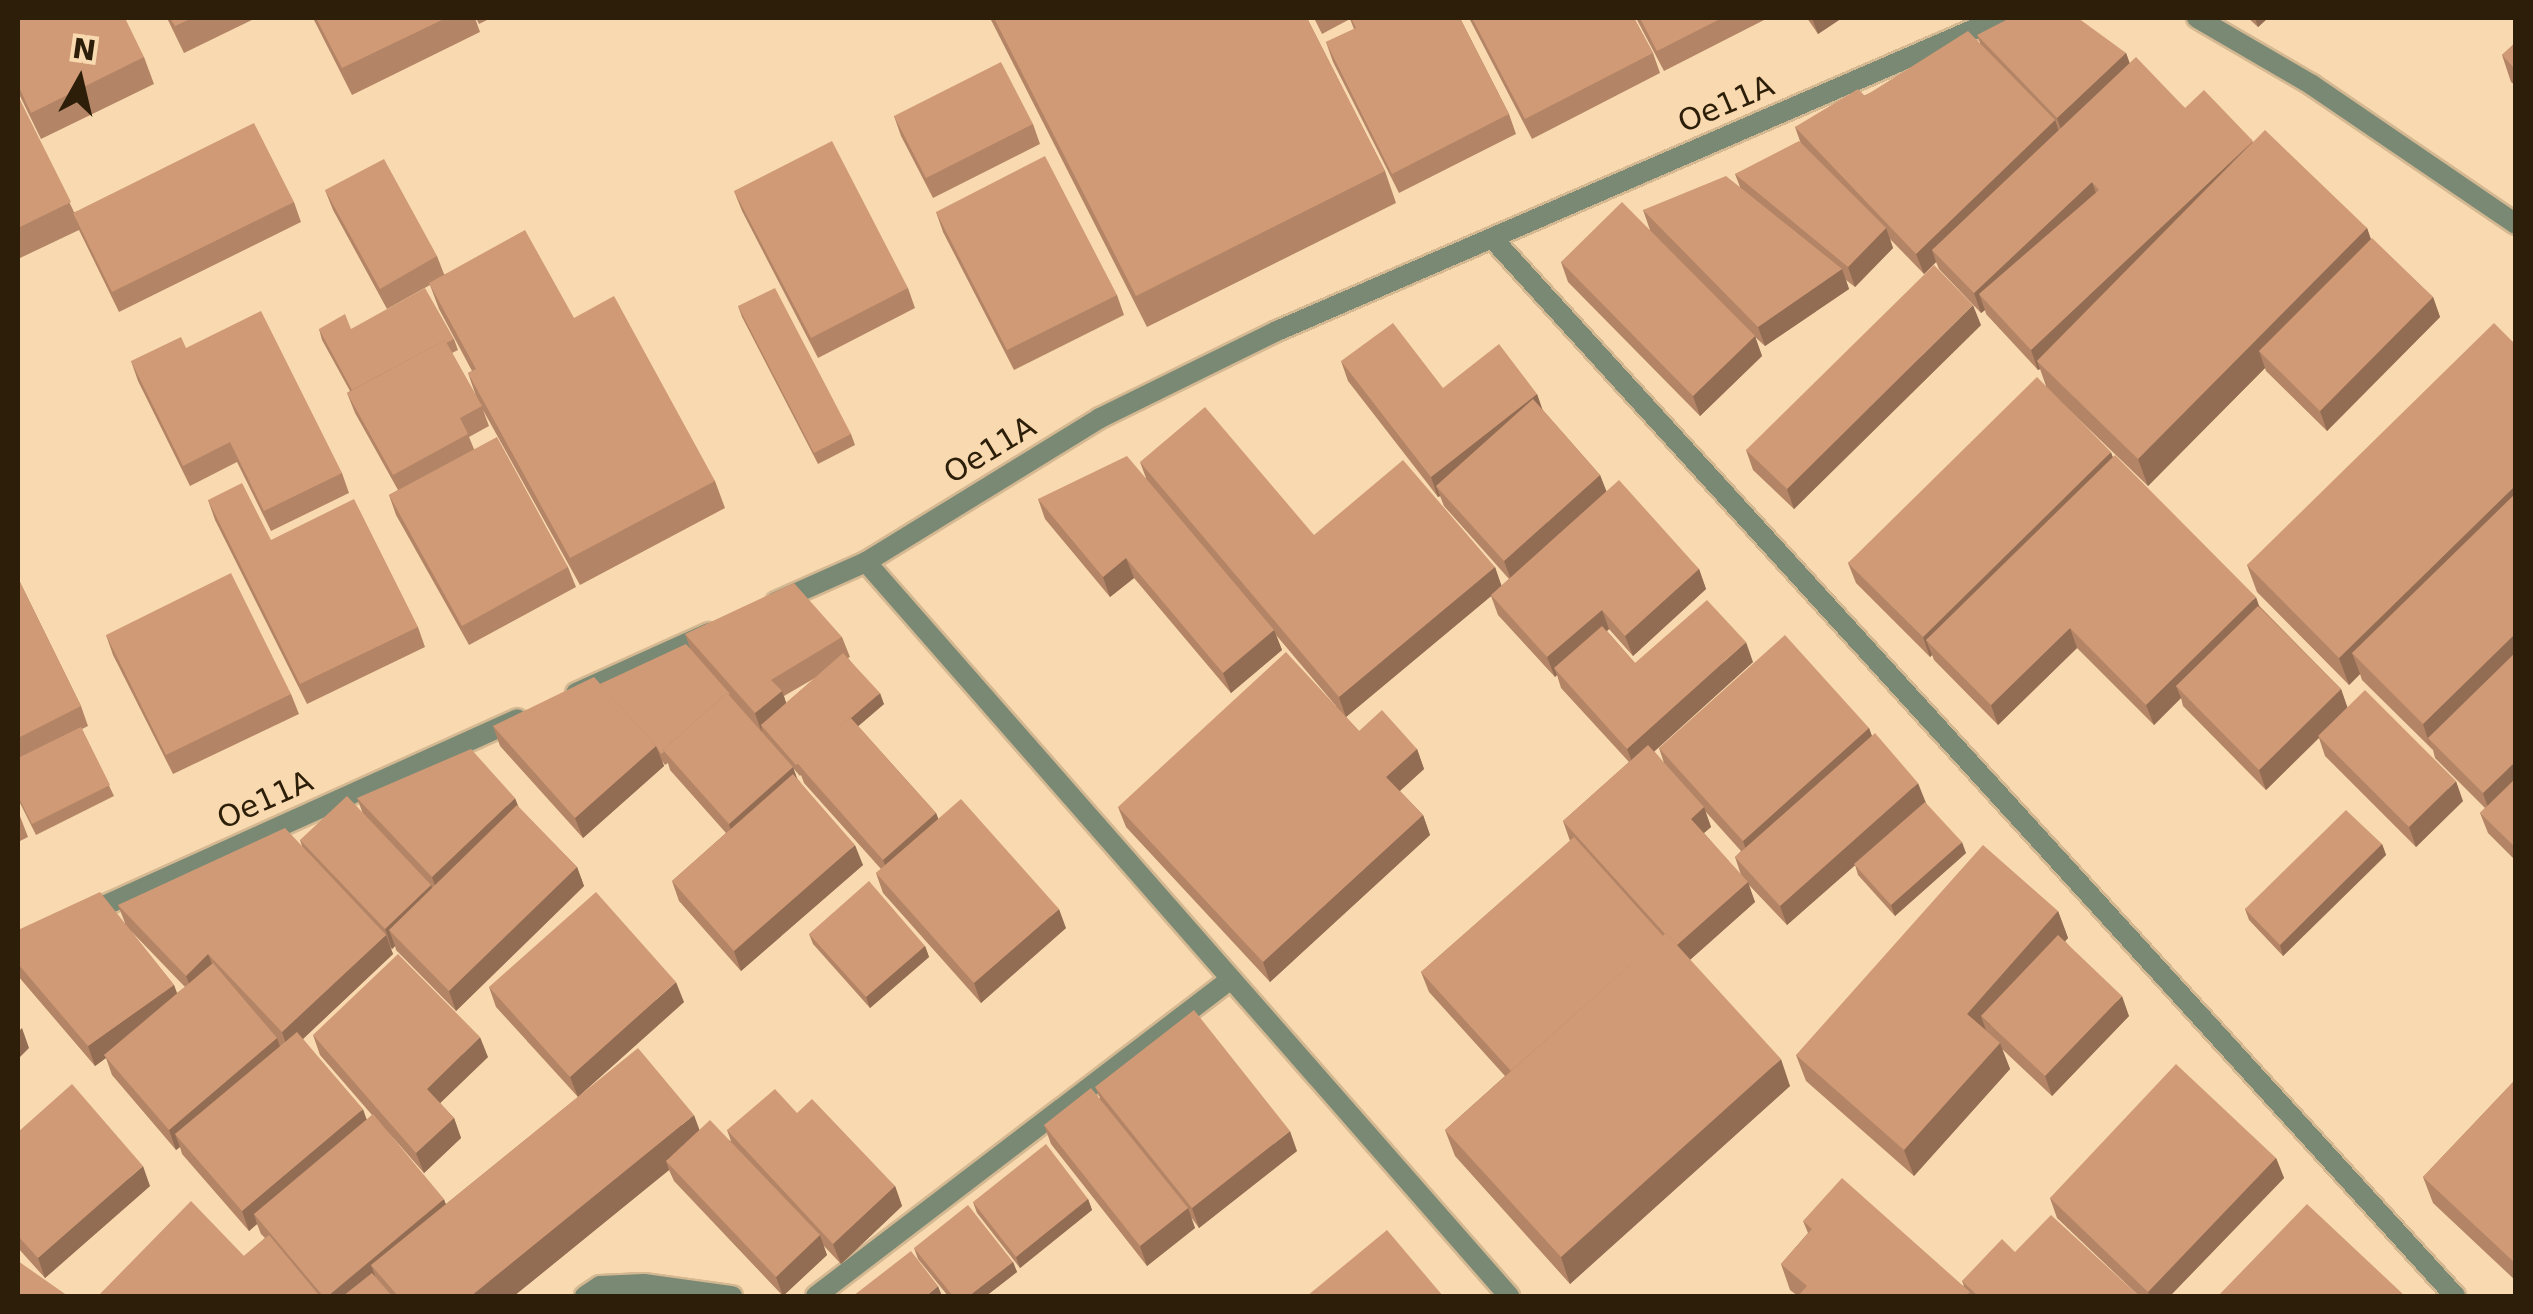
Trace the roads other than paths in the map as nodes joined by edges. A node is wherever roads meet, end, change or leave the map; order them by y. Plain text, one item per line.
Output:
1 (2000, 18) edge
2 (2196, 18) edge
3 (2516, 224) edge
4 (1492, 238) junction
5 (866, 562) junction
6 (758, 610) edge
7 (721, 627) edge
8 (72, 921) edge
9 (1231, 979) junction
10 (585, 1296) edge
11 (732, 1296) edge
12 (816, 1296) edge
13 (1509, 1296) edge
14 (2455, 1296) edge

1 - 4 street, Oe11A
2 - 3 street
4 - 5 street, Oe11A
4 - 14 street
5 - 6 street, Oe11A
5 - 9 street
7 - 8 street, Oe11A
9 - 12 street
9 - 13 street
10 - 11 street

